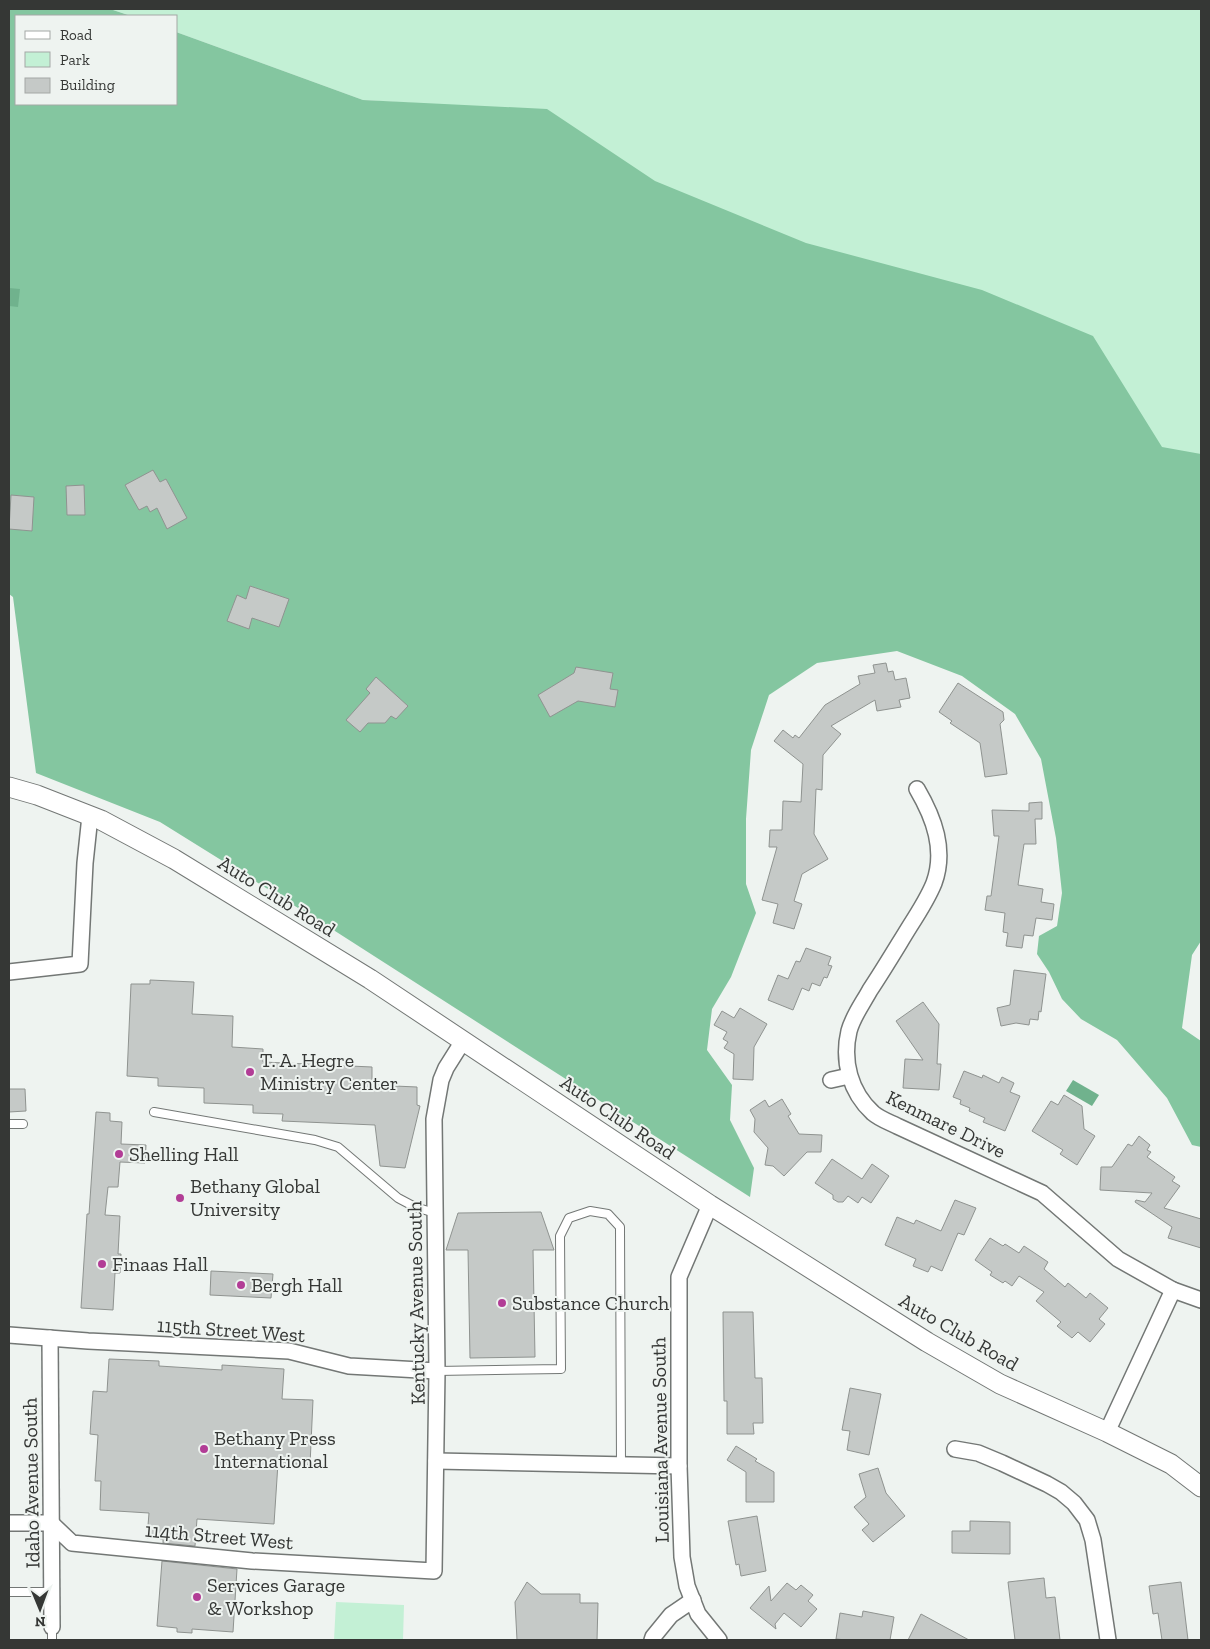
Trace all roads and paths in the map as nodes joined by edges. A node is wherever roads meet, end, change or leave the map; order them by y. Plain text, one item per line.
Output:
1 (9, 786) edge
2 (917, 789) dead end
3 (90, 816) junction
4 (9, 972) edge
5 (463, 1041) junction
6 (849, 1076) junction
7 (830, 1080) dead end
8 (154, 1112) dead end
9 (9, 1124) edge
10 (23, 1124) dead end
11 (710, 1205) junction
12 (435, 1213) junction
13 (1173, 1290) junction
14 (1201, 1300) edge
15 (9, 1335) edge
16 (50, 1338) junction
17 (438, 1371) junction
18 (1107, 1432) junction
19 (955, 1449) dead end
20 (436, 1461) junction
21 (621, 1465) junction
22 (679, 1466) junction
23 (1201, 1487) edge
24 (9, 1523) edge
25 (51, 1523) junction
26 (434, 1571) joint
27 (9, 1592) edge
28 (52, 1592) junction
29 (693, 1600) junction
30 (52, 1634) edge
31 (652, 1640) edge
32 (718, 1640) edge
33 (1108, 1640) edge

1 - 3 street, Auto Club Road
2 - 6 street, Kenmare Drive
3 - 4 street
3 - 5 street, Auto Club Road
5 - 11 street, Auto Club Road
5 - 12 street, Kentucky Avenue South
6 - 7 street
6 - 13 street, Kenmare Drive
8 - 12 lane
9 - 10 lane
11 - 18 street, Auto Club Road
11 - 22 street, Louisiana Avenue South
12 - 17 street, Kentucky Avenue South
13 - 14 street, Kenmare Drive
13 - 18 street
15 - 16 street, 115th Street West
16 - 17 street, 115th Street West
16 - 25 street, Idaho Avenue South
17 - 20 street, Kentucky Avenue South
17 - 21 lane
18 - 23 street, Auto Club Road
19 - 33 street
20 - 21 street
20 - 26 street, Kentucky Avenue South
21 - 22 street
22 - 29 street, Louisiana Avenue South
24 - 25 street
25 - 26 street, 114th Street West
25 - 28 street, Idaho Avenue South
27 - 28 lane
28 - 30 street, Idaho Avenue South
29 - 31 street
29 - 32 street, Louisiana Avenue South

